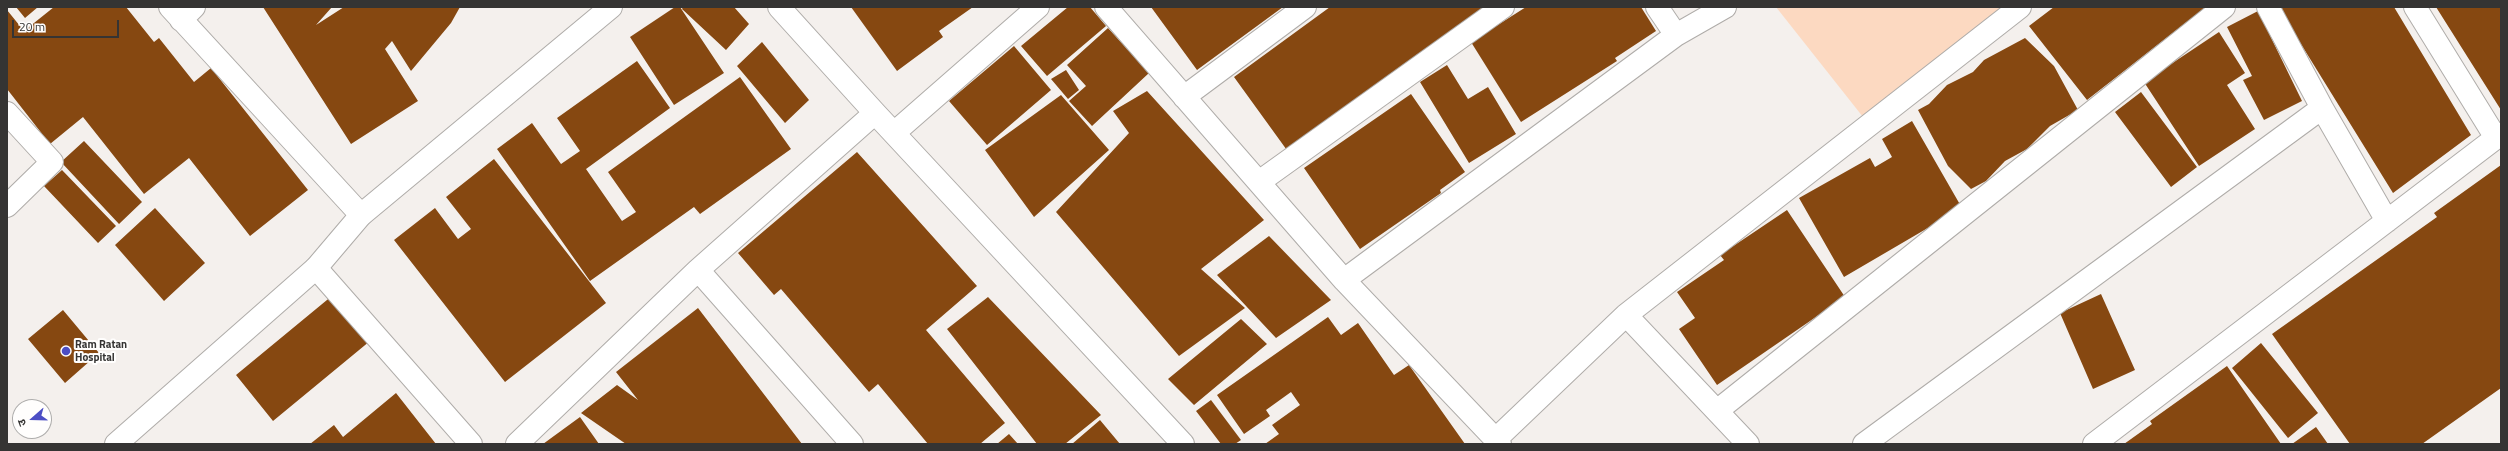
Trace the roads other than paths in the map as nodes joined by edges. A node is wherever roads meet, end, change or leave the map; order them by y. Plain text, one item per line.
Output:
1 (612, 7) edge
2 (779, 7) edge
3 (1038, 7) edge
4 (1106, 7) edge
5 (1305, 7) edge
6 (1504, 7) edge
7 (1657, 7) edge
8 (1724, 7) edge
9 (2020, 7) edge
10 (2224, 7) edge
11 (2268, 7) edge
12 (2415, 7) edge
13 (181, 11) edge
14 (1676, 35) junction
15 (1184, 97) junction
16 (2322, 108) junction
17 (7, 113) edge
18 (875, 113) junction
19 (894, 133) junction
20 (2499, 136) edge
21 (1259, 182) junction
22 (7, 206) edge
23 (361, 215) junction
24 (2387, 221) junction
25 (316, 268) junction
26 (698, 270) junction
27 (1344, 280) junction
28 (1626, 315) junction
29 (1718, 410) junction
30 (1498, 442) edge
31 (116, 444) edge
32 (471, 444) edge
33 (517, 444) edge
34 (852, 444) edge
35 (1183, 444) edge
36 (1748, 444) edge
37 (1864, 444) edge
38 (2094, 444) edge

1 - 23 street
2 - 18 street
3 - 19 street
4 - 15 street
5 - 15 street
6 - 21 street
7 - 14 street
8 - 14 street
9 - 28 street
10 - 29 street
11 - 16 street
12 - 20 street
13 - 23 street
14 - 27 street
15 - 21 street
16 - 24 street
16 - 37 street
17 - 22 street
18 - 19 street
18 - 26 street
19 - 35 street
20 - 24 street
21 - 27 street
23 - 25 street
24 - 38 street
25 - 31 street
25 - 32 street
26 - 33 street
26 - 34 street
27 - 30 street
28 - 29 street
28 - 30 street
29 - 36 street

